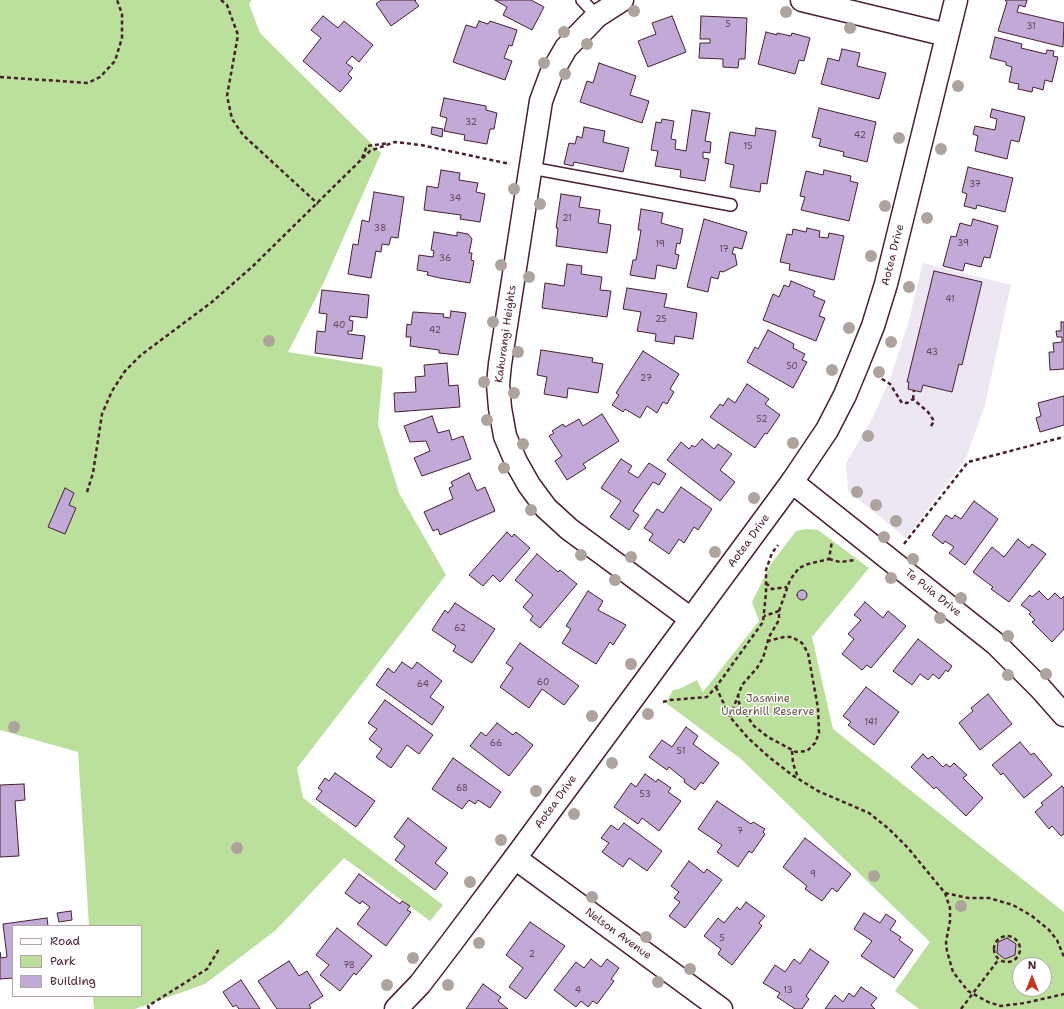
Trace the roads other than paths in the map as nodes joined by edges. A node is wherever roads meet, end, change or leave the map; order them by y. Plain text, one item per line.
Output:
1 (582, 0) edge
2 (622, 0) edge
3 (802, 0) edge
4 (956, 0) edge
5 (597, 16) junction
6 (947, 35) junction
7 (531, 168) junction
8 (731, 205) dead end
9 (792, 482) junction
10 (691, 619) junction
11 (1064, 715) edge
12 (515, 858) junction
13 (717, 1008) edge
14 (396, 1009) edge

1 - 5 lane
2 - 5 street, Kahurangi Heights
3 - 6 street
4 - 6 street, Aotea Drive
5 - 7 street, Kahurangi Heights
6 - 9 street, Aotea Drive
7 - 8 lane
7 - 10 street, Kahurangi Heights
9 - 10 street, Aotea Drive
9 - 11 street, Te Puia Drive
10 - 12 street, Aotea Drive
12 - 13 street, Nelson Avenue
12 - 14 street, Aotea Drive

